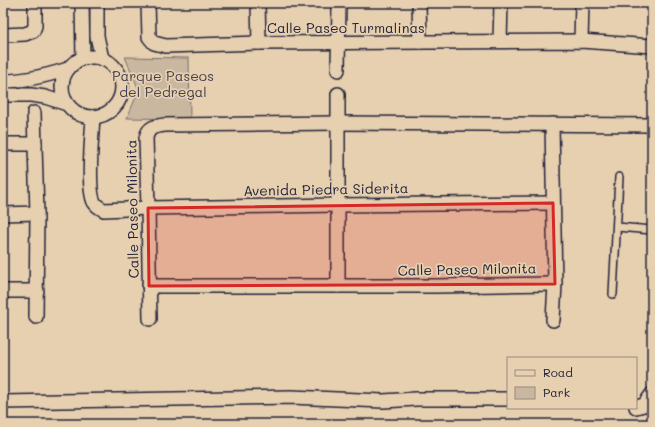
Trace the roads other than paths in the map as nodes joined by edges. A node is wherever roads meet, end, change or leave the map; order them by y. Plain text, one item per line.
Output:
1 (35, 3) edge
2 (82, 3) edge
3 (97, 3) edge
4 (148, 3) edge
5 (258, 3) edge
6 (339, 3) edge
7 (419, 3) edge
8 (501, 3) edge
9 (582, 3) edge
10 (3, 35) edge
11 (500, 41) junction
12 (581, 41) junction
13 (420, 42) junction
14 (259, 43) junction
15 (339, 43) junction
16 (652, 46) edge
17 (83, 58) junction
18 (102, 59) junction
19 (68, 69) junction
20 (338, 70) dead end
21 (3, 81) edge
22 (338, 94) dead end
23 (3, 95) edge
24 (67, 104) junction
25 (34, 113) dead end
26 (93, 117) junction
27 (338, 123) junction
28 (552, 124) junction
29 (651, 124) edge
30 (3, 144) edge
31 (35, 144) junction
32 (619, 177) dead end
33 (553, 203) junction
34 (338, 205) junction
35 (148, 208) junction
36 (37, 213) junction
37 (3, 214) edge
38 (617, 227) junction
39 (652, 230) edge
40 (555, 284) junction
41 (150, 286) junction
42 (338, 286) junction
43 (3, 291) edge
44 (37, 291) junction
45 (613, 294) dead end
46 (36, 317) dead end
47 (150, 319) dead end
48 (553, 320) dead end
49 (652, 394) edge
50 (507, 399) edge
51 (3, 402) edge
52 (637, 407) edge

1 - 10 street
2 - 17 street
3 - 18 street
4 - 14 street, Calle Paseo Turmalinas
5 - 14 street
6 - 15 street
7 - 13 street
8 - 11 street
9 - 12 street
11 - 12 street, Calle Paseo Turmalinas
11 - 13 street, Calle Paseo Turmalinas
12 - 16 street, Calle Paseo Turmalinas
13 - 15 street, Calle Paseo Turmalinas
14 - 15 street, Calle Paseo Turmalinas
15 - 20 street
17 - 18 street
17 - 19 street
18 - 26 street
19 - 21 street
19 - 24 street
22 - 27 street
23 - 24 street
24 - 26 street
25 - 31 street
26 - 35 street, Avenida Piedra Siderita
27 - 28 street, Calle Paseo Milonita
27 - 34 street
27 - 35 street, Calle Paseo Milonita
28 - 29 street, Calle Paseo Milonita
28 - 33 street, Calle Paseo Milonita
30 - 31 street
31 - 36 street
32 - 38 lane
33 - 34 street, Avenida Piedra Siderita
33 - 40 street, Calle Paseo Milonita
34 - 35 street, Avenida Piedra Siderita
34 - 42 street
35 - 41 street, Calle Paseo Milonita
36 - 37 street
36 - 44 street
38 - 39 lane
38 - 45 lane
40 - 42 street, Calle Paseo Milonita
40 - 48 street, Calle Paseo Milonita
41 - 42 street, Calle Paseo Milonita
41 - 47 street
43 - 44 street
44 - 46 street
49 - 52 street
50 - 51 street

